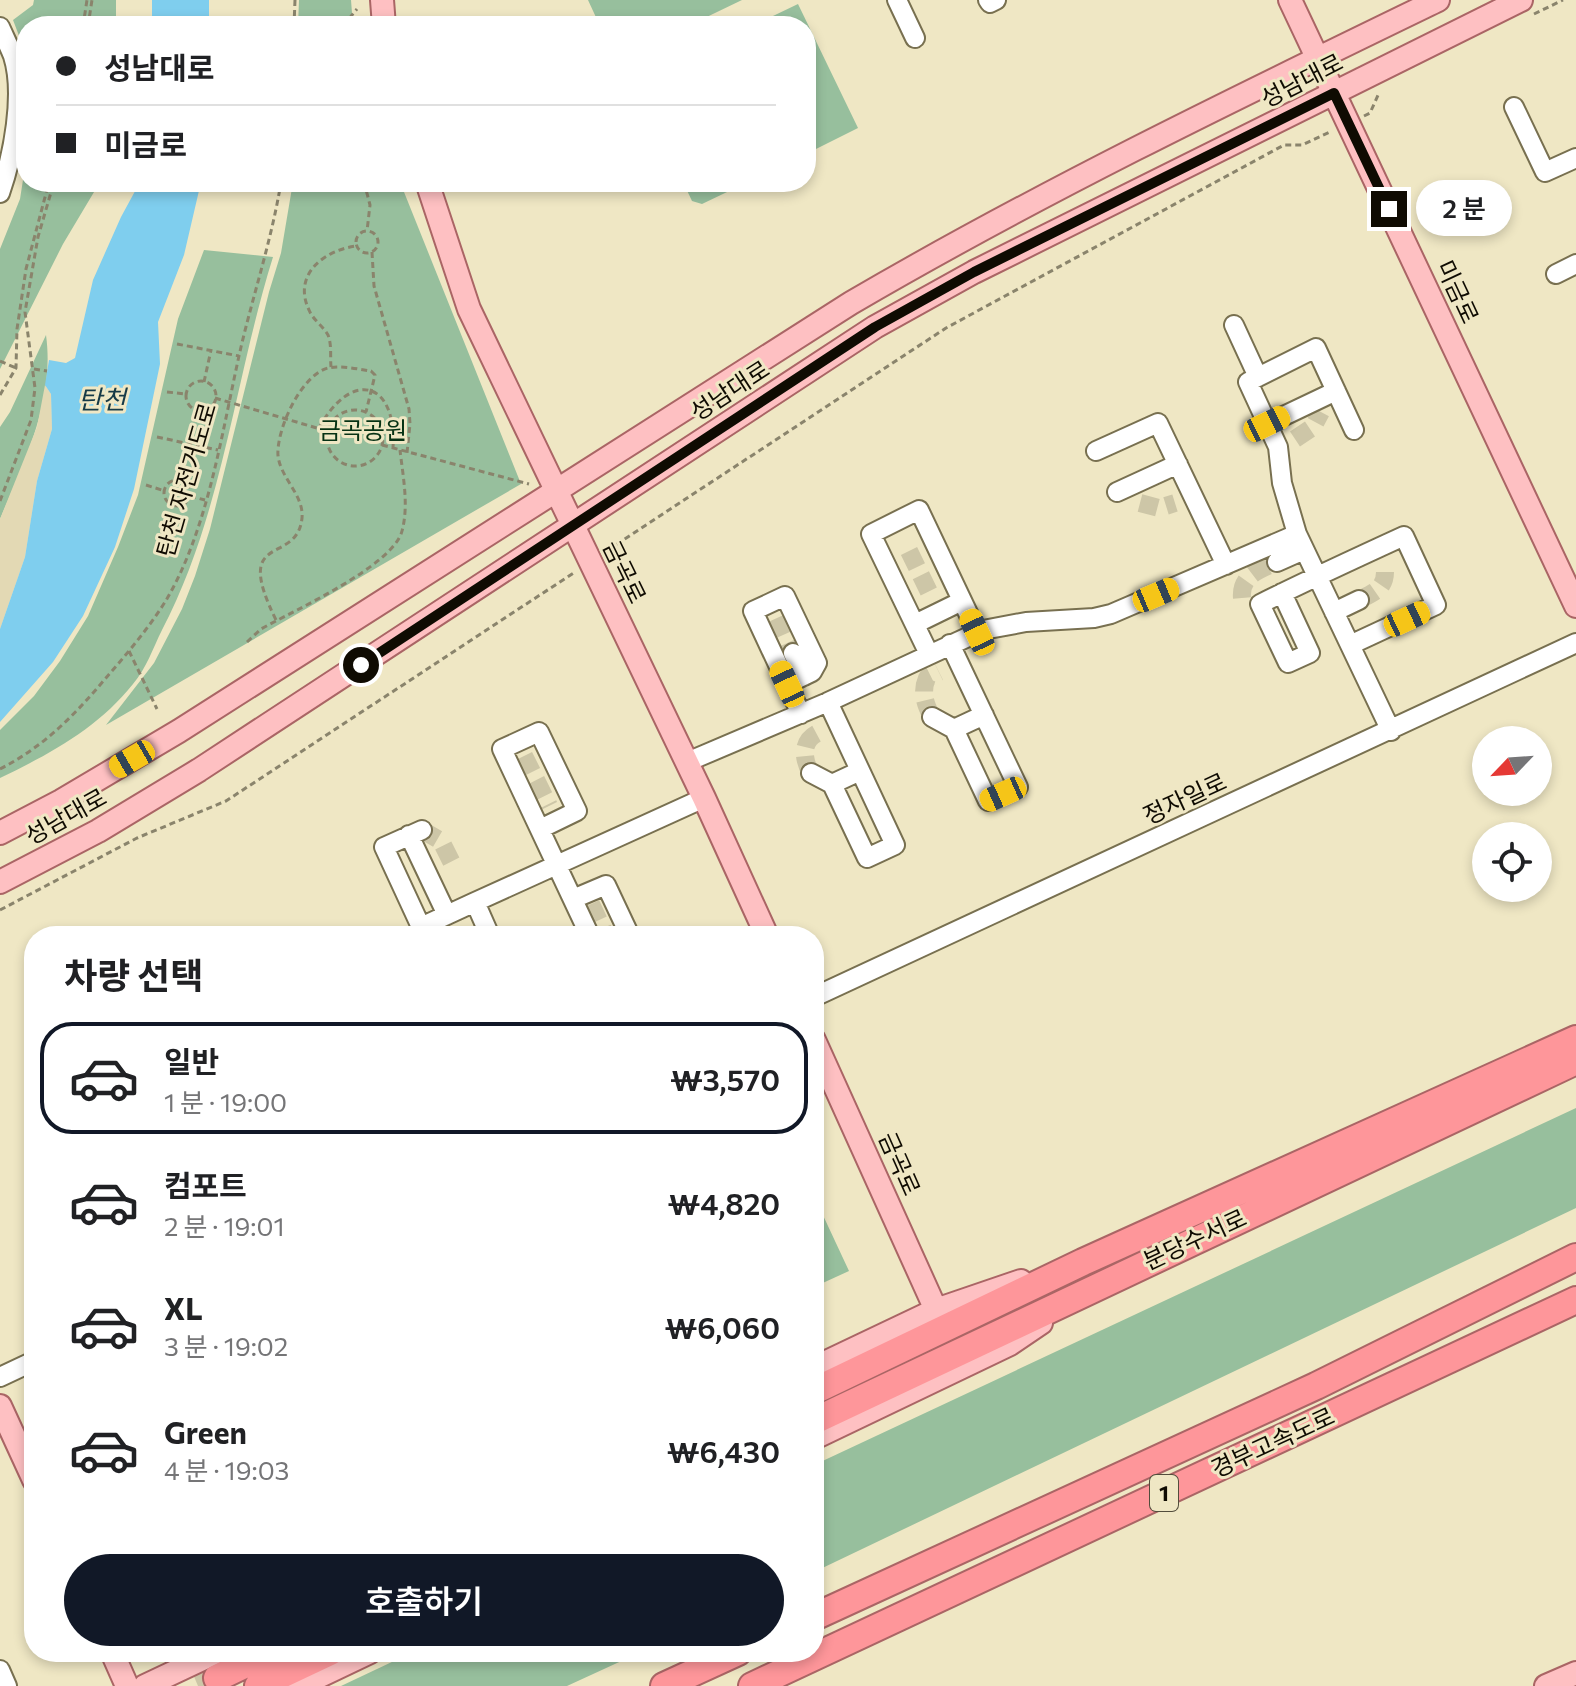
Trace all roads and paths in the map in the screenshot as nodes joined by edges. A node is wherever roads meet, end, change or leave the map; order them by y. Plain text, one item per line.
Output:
1 (897, 0) edge
2 (988, 0) edge
3 (996, 0) edge
4 (1290, 0) edge
5 (1438, 0) edge
6 (1563, 0) edge
7 (357, 9) dead end
8 (1521, 10) edge
9 (351, 16) edge
10 (0, 27) edge
11 (915, 38) dead end
12 (1318, 58) junction
13 (1382, 87) dead end
14 (1334, 93) junction
15 (1514, 107) dead end
16 (1348, 123) junction
17 (0, 126) edge
18 (12, 144) junction
19 (1576, 158) edge
20 (48, 192) edge
21 (49, 192) edge
22 (279, 192) edge
23 (367, 192) edge
24 (430, 192) edge
25 (0, 193) edge
26 (367, 231) junction
27 (356, 246) junction
28 (372, 252) junction
29 (1576, 264) edge
30 (1556, 274) dead end
31 (1234, 325) dead end
32 (177, 344) dead end
33 (211, 350) junction
34 (239, 356) junction
35 (0, 361) edge
36 (331, 367) junction
37 (16, 368) junction
38 (34, 369) junction
39 (47, 371) dead end
40 (1258, 377) junction
41 (204, 382) junction
42 (372, 391) junction
43 (1336, 391) junction
44 (167, 392) dead end
45 (186, 394) junction
46 (0, 395) edge
47 (215, 398) junction
48 (229, 401) junction
49 (197, 410) junction
50 (366, 412) junction
51 (287, 418) junction
52 (1267, 424) junction
53 (319, 428) junction
54 (1354, 430) dead end
55 (328, 431) junction
56 (157, 437) dead end
57 (188, 444) junction
58 (382, 445) junction
59 (393, 448) junction
60 (218, 450) junction
61 (400, 450) junction
62 (1096, 451) dead end
63 (407, 453) junction
64 (1178, 464) junction
65 (180, 480) junction
66 (508, 480) dead end
67 (146, 485) dead end
68 (165, 491) junction
69 (556, 491) junction
70 (1117, 492) dead end
71 (1193, 495) junction
72 (190, 496) junction
73 (205, 500) junction
74 (0, 501) edge
75 (1175, 503) tunnel mouth
76 (573, 526) junction
77 (1300, 542) junction
78 (591, 562) junction
79 (1277, 562) tunnel mouth
80 (1226, 565) junction
81 (1317, 576) junction
82 (1282, 593) dead end
83 (1359, 600) tunnel mouth
84 (962, 601) junction
85 (1576, 606) edge
86 (1334, 612) junction
87 (276, 620) junction
88 (915, 624) junction
89 (977, 632) junction
90 (247, 642) dead end
91 (1576, 643) edge
92 (950, 644) junction
93 (1350, 645) junction
94 (129, 651) junction
95 (793, 653) tunnel mouth
96 (929, 654) junction
97 (828, 702) junction
98 (157, 709) dead end
99 (801, 714) junction
100 (984, 715) junction
101 (932, 717) dead end
102 (954, 729) junction
103 (1391, 731) junction
104 (687, 762) junction
105 (0, 769) edge
106 (860, 771) junction
107 (811, 773) dead end
108 (832, 784) junction
109 (704, 798) junction
110 (548, 819) junction
111 (0, 833) edge
112 (557, 865) junction
113 (0, 882) edge
114 (583, 899) junction
115 (475, 902) junction
116 (0, 910) edge
117 (447, 915) junction
118 (422, 926) edge
119 (431, 926) edge
120 (486, 926) edge
121 (588, 926) tunnel mouth
122 (625, 926) edge
123 (762, 926) edge
124 (824, 992) edge
125 (1576, 1039) edge
126 (1576, 1061) edge
127 (824, 1062) edge
128 (1576, 1257) edge
129 (1083, 1262) junction
130 (1084, 1293) junction
131 (1576, 1300) edge
132 (936, 1310) junction
133 (824, 1363) edge
134 (24, 1366) edge
135 (0, 1377) edge
136 (824, 1386) edge
137 (0, 1406) edge
138 (824, 1416) edge
139 (824, 1433) edge
140 (24, 1458) edge
141 (824, 1612) edge
142 (824, 1652) edge
143 (116, 1662) edge
144 (309, 1662) edge
145 (349, 1662) edge
146 (716, 1662) edge
147 (803, 1662) edge
148 (217, 1665) edge
149 (0, 1670) edge
150 (1576, 1673) edge
151 (7, 1686) edge
152 (127, 1686) edge
153 (145, 1686) edge
154 (258, 1686) edge
155 (299, 1686) edge
156 (664, 1686) edge
157 (752, 1686) edge
158 (1546, 1686) edge

1 - 11 street
2 - 3 street
4 - 12 main road, 미금로
5 - 12 main road, 성남대로
6 - 8 path
7 - 9 path
8 - 14 main road, 성남대로
10 - 18 street
12 - 14 main road, 미금로
12 - 69 main road, 성남대로
13 - 16 path
14 - 16 main road, 미금로
14 - 76 main road, 성남대로
15 - 19 street
16 - 78 path
16 - 85 main road, 미금로
17 - 18 street
18 - 25 street
20 - 37 path
21 - 38 path
22 - 34 path, 탄천 자전거도로
23 - 26 path
24 - 69 main road, 금곡로
26 - 27 path
26 - 28 path
27 - 28 path
27 - 36 path
28 - 63 path
29 - 30 street
31 - 40 street
32 - 33 path
33 - 34 path
33 - 41 path
34 - 48 path, 탄천 자전거도로
35 - 37 path
36 - 42 path
36 - 51 path
37 - 46 path
38 - 39 path
38 - 74 path
40 - 43 street
40 - 52 street
41 - 45 path
41 - 47 path
42 - 50 path
42 - 53 path
42 - 59 path
43 - 52 street
43 - 54 street
44 - 45 path
45 - 49 path
47 - 48 path
47 - 49 path
48 - 51 path
48 - 60 path, 탄천 자전거도로
49 - 57 path
50 - 55 path
50 - 58 path
51 - 53 path
51 - 87 path
52 - 77 street
53 - 55 path
55 - 58 path
56 - 57 path
57 - 60 path
57 - 65 path
58 - 59 path
59 - 61 path
60 - 73 path, 탄천 자전거도로
61 - 63 path
61 - 87 path
62 - 64 street
63 - 66 path
64 - 70 street
64 - 71 street
65 - 68 path
65 - 72 path
67 - 68 path
68 - 72 path
69 - 76 main road, 금곡로
69 - 111 main road, 성남대로
71 - 75 street
71 - 80 street
72 - 73 path
73 - 94 path, 탄천 자전거도로
76 - 78 main road, 금곡로
76 - 113 main road, 성남대로
77 - 79 street
77 - 80 street
77 - 81 street
78 - 104 main road, 금곡로
78 - 116 path
80 - 89 street
81 - 82 street
81 - 86 street
81 - 93 street
83 - 86 street
84 - 88 street
84 - 88 street
84 - 89 street
86 - 93 street
87 - 90 path
88 - 96 street
89 - 92 street
91 - 103 street, 정자일로
92 - 96 street
92 - 100 street
93 - 103 street
94 - 98 path
94 - 105 path, 탄천 자전거도로
95 - 99 street
96 - 97 street
97 - 99 street
97 - 106 street
99 - 104 street
100 - 102 street
100 - 102 street
101 - 102 street
103 - 124 street, 정자일로
104 - 109 main road, 금곡로
106 - 108 street
106 - 108 street
107 - 108 street
109 - 112 street
109 - 123 main road, 금곡로
110 - 110 street
110 - 112 street
112 - 114 street
112 - 115 street
114 - 121 street
114 - 122 street
115 - 117 street
115 - 120 street
117 - 118 street
117 - 119 street
125 - 129 highway, 분당수서로
126 - 130 highway, 분당수서로
127 - 132 main road, 금곡로
128 - 141 highway, 경부고속도로 / 1
129 - 132 main road
129 - 136 highway, 분당수서로
130 - 138 highway, 분당수서로
130 - 139 main road
131 - 142 highway, 경부고속도로 / 1
132 - 133 main road
134 - 135 street
137 - 140 main road
143 - 152 main road
144 - 154 highway
145 - 155 main road
146 - 156 highway
147 - 157 highway, 경부고속도로 / 1
148 - 153 main road
149 - 151 street
150 - 158 main road

